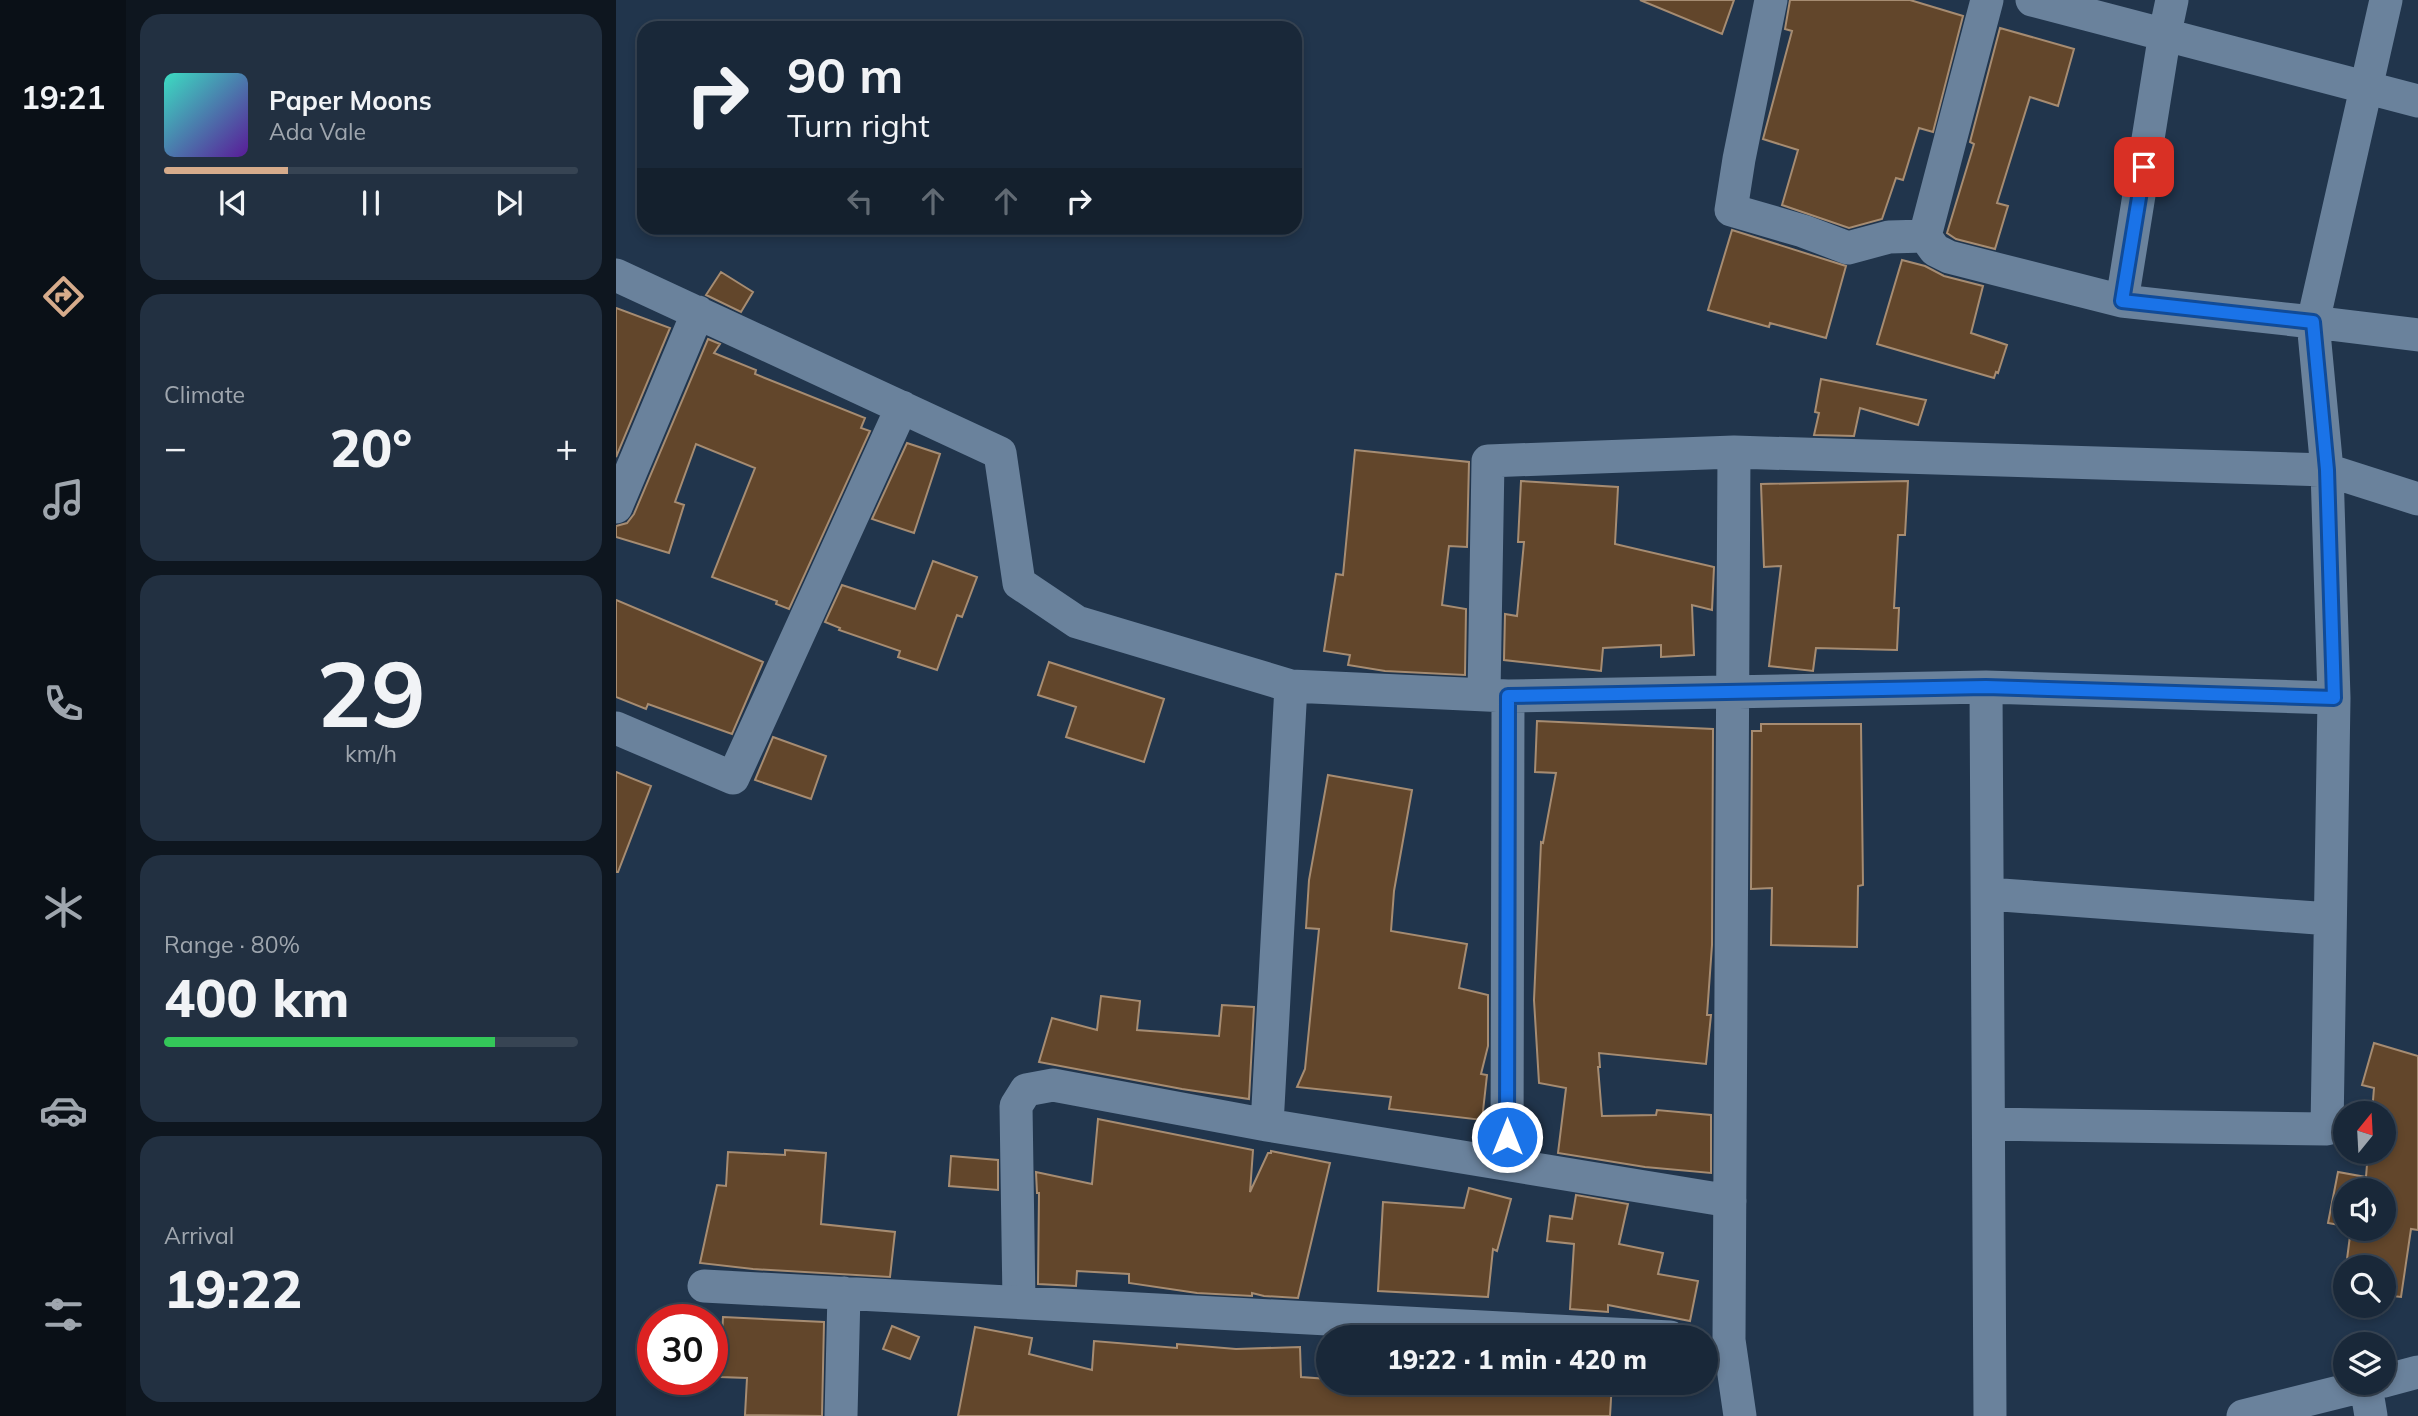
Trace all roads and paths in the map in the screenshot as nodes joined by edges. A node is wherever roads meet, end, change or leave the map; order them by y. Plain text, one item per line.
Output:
1 (1771, 0) edge
2 (1987, 0) edge
3 (2032, 0) edge
4 (2172, 0) edge
5 (2386, 0) edge
6 (2165, 33) junction
7 (2365, 88) junction
8 (2418, 101) edge
9 (1925, 236) junction
10 (616, 275) edge
11 (2122, 301) junction
12 (698, 313) junction
13 (2313, 322) junction
14 (2418, 335) edge
15 (902, 407) junction
16 (1734, 452) junction
17 (2327, 470) junction
18 (2418, 499) edge
19 (616, 507) edge
20 (1291, 686) junction
21 (1986, 687) junction
22 (1731, 691) junction
23 (1496, 695) junction
24 (2334, 698) junction
25 (616, 728) edge
26 (1988, 894) junction
27 (2330, 919) junction
28 (1989, 1124) junction
29 (1267, 1125) junction
30 (1507, 1164) junction
31 (1730, 1201) junction
32 (704, 1286) dead end
33 (844, 1293) junction
34 (1019, 1302) junction
35 (1447, 1325) edge
36 (1718, 1340) edge
37 (2418, 1372) edge
38 (2396, 1382) edge
39 (2354, 1395) edge
40 (841, 1416) edge
41 (1740, 1416) edge
42 (1990, 1416) edge
43 (2243, 1416) edge

1 - 9 street
2 - 9 street
3 - 6 street
4 - 6 street
5 - 7 street
6 - 7 street
6 - 11 street
7 - 8 street
7 - 13 street
9 - 11 street
10 - 12 street
11 - 13 street
12 - 15 street
12 - 19 street
13 - 14 street
13 - 17 street
15 - 20 street
15 - 25 street
16 - 17 street
16 - 22 street
16 - 23 street
17 - 18 street
17 - 24 street
20 - 23 street
20 - 29 street
21 - 22 street
21 - 24 street
21 - 26 street
22 - 23 street
22 - 31 street
23 - 30 street
24 - 27 street
26 - 27 street
26 - 28 street
27 - 28 street
28 - 42 street
29 - 30 street
29 - 34 street
30 - 31 street
31 - 36 street
32 - 33 street
33 - 34 street
33 - 40 street
34 - 35 street
36 - 41 street
37 - 38 street
39 - 43 street

